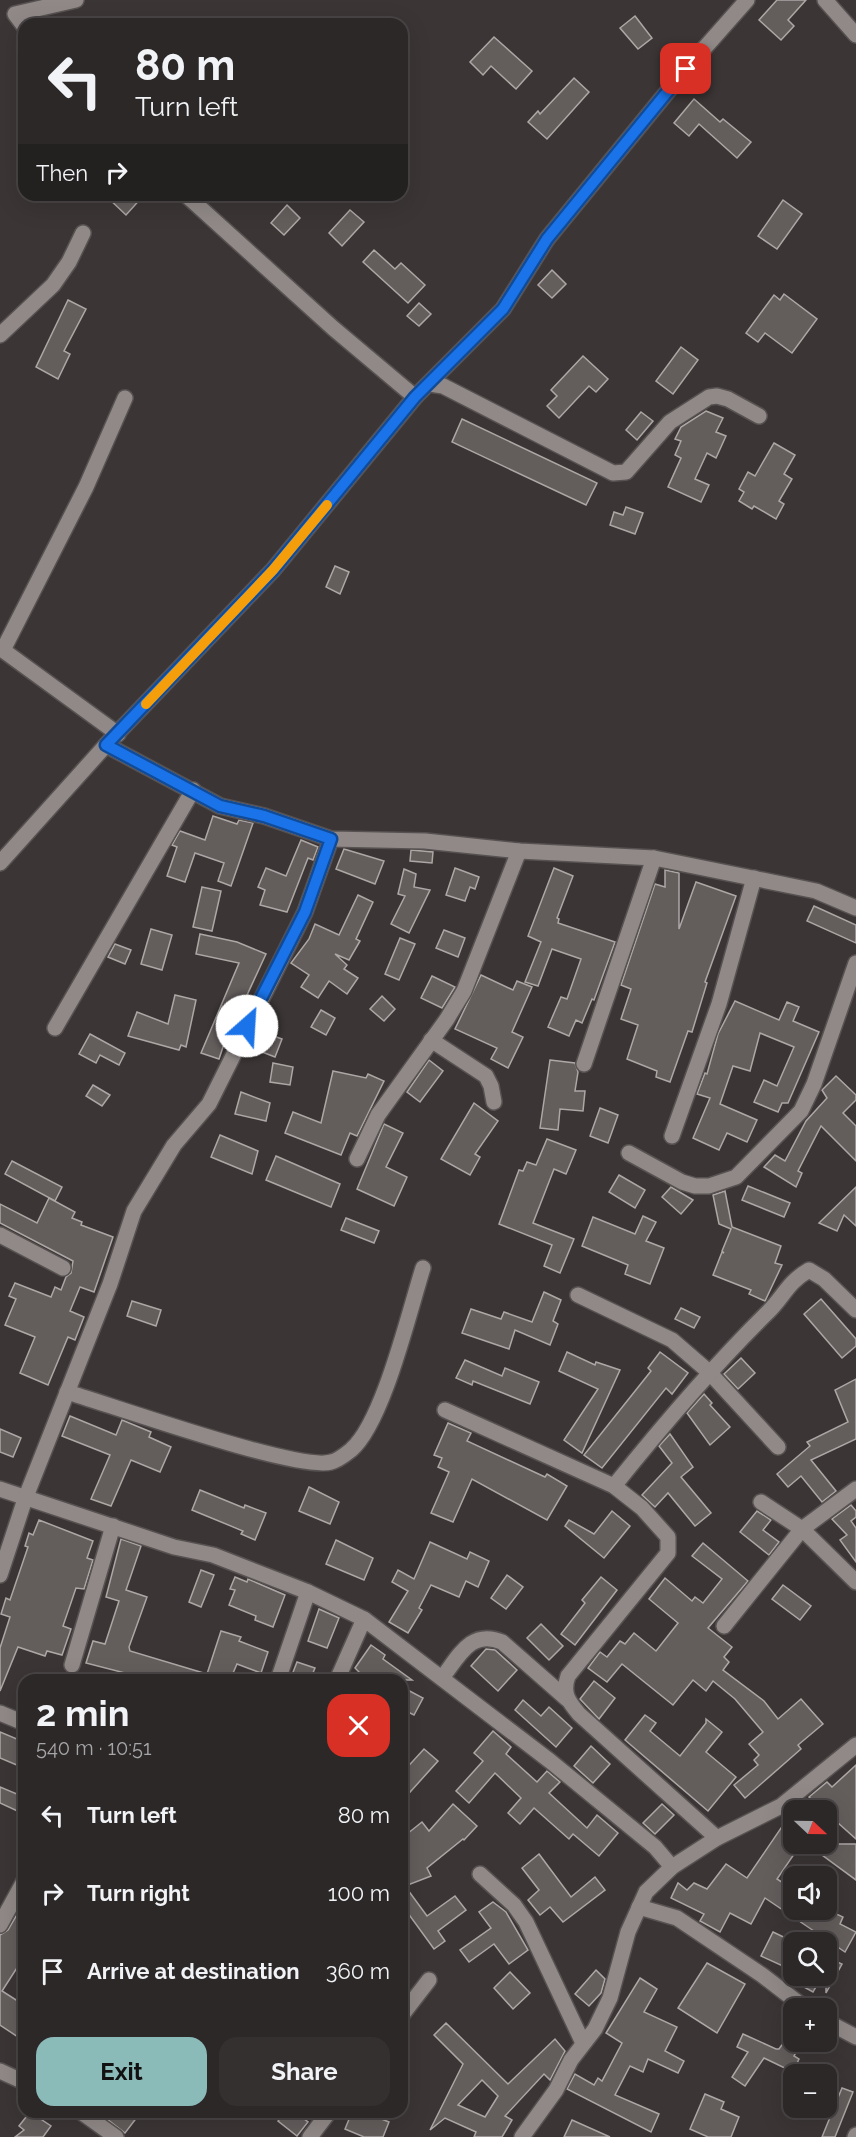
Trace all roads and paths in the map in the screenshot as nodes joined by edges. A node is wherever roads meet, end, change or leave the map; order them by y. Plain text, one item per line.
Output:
1 (76, 0) edge
2 (747, 0) edge
3 (825, 0) edge
4 (18, 18) edge
5 (856, 35) edge
6 (193, 201) edge
7 (83, 233) dead end
8 (0, 335) edge
9 (430, 384) junction
10 (415, 397) junction
11 (125, 398) dead end
12 (759, 416) dead end
13 (2, 649) edge
14 (118, 734) junction
15 (106, 745) junction
16 (193, 790) junction
17 (331, 839) junction
18 (519, 851) junction
19 (654, 858) junction
20 (0, 863) edge
21 (754, 878) junction
22 (856, 908) edge
23 (856, 963) edge
24 (55, 1028) dead end
25 (431, 1040) junction
26 (584, 1064) dead end
27 (494, 1102) dead end
28 (672, 1136) dead end
29 (629, 1153) dead end
30 (357, 1159) dead end
31 (0, 1235) edge
32 (63, 1268) dead end
33 (423, 1269) dead end
34 (578, 1295) dead end
35 (856, 1310) edge
36 (709, 1372) junction
37 (67, 1392) junction
38 (445, 1410) dead end
39 (778, 1447) dead end
40 (614, 1486) junction
41 (0, 1489) edge
42 (856, 1489) edge
43 (25, 1499) junction
44 (761, 1502) dead end
45 (113, 1526) junction
46 (802, 1529) junction
47 (0, 1575) edge
48 (856, 1582) edge
49 (308, 1592) junction
50 (364, 1619) junction
51 (724, 1626) dead end
52 (72, 1665) dead end
53 (280, 1674) edge
54 (340, 1674) edge
55 (442, 1678) junction
56 (567, 1699) junction
57 (0, 1713) edge
58 (18, 1720) edge
59 (856, 1745) edge
60 (717, 1838) junction
61 (672, 1868) junction
62 (480, 1874) dead end
63 (18, 1892) edge
64 (639, 1906) junction
65 (0, 1925) edge
66 (429, 1980) dead end
67 (792, 1998) edge
68 (408, 2007) edge
69 (837, 2027) edge
70 (856, 2037) edge
71 (583, 2043) junction
72 (0, 2071) edge
73 (18, 2079) edge
74 (93, 2118) edge
75 (324, 2118) edge
76 (116, 2137) edge
77 (310, 2137) edge
78 (522, 2137) edge

1 - 4 street
2 - 9 street
3 - 5 street
6 - 10 street
7 - 8 street
9 - 10 street
9 - 12 street
10 - 14 street
11 - 13 street
13 - 14 street
14 - 15 street
15 - 16 street
15 - 20 street
16 - 17 street
16 - 24 street
17 - 18 street
17 - 37 street
18 - 19 street
18 - 25 street
19 - 21 street
19 - 26 street
21 - 22 street
21 - 28 street
23 - 29 street
25 - 27 street
25 - 30 street
31 - 32 street
33 - 37 street
34 - 36 street
35 - 36 street
36 - 39 street
36 - 40 street
37 - 43 street
38 - 40 street
40 - 56 street
41 - 43 street
42 - 46 street
43 - 45 street
43 - 47 street
44 - 46 street
45 - 49 street
45 - 52 street
46 - 48 street
46 - 51 street
49 - 50 street
49 - 53 street
50 - 54 street
50 - 55 street
55 - 56 street
55 - 61 street
56 - 60 street
57 - 58 street
59 - 60 street
60 - 61 street
61 - 64 street
62 - 71 street
63 - 65 street
64 - 67 street
64 - 71 street
66 - 68 street
69 - 70 street
71 - 78 street
72 - 73 street
74 - 76 street
75 - 77 street

